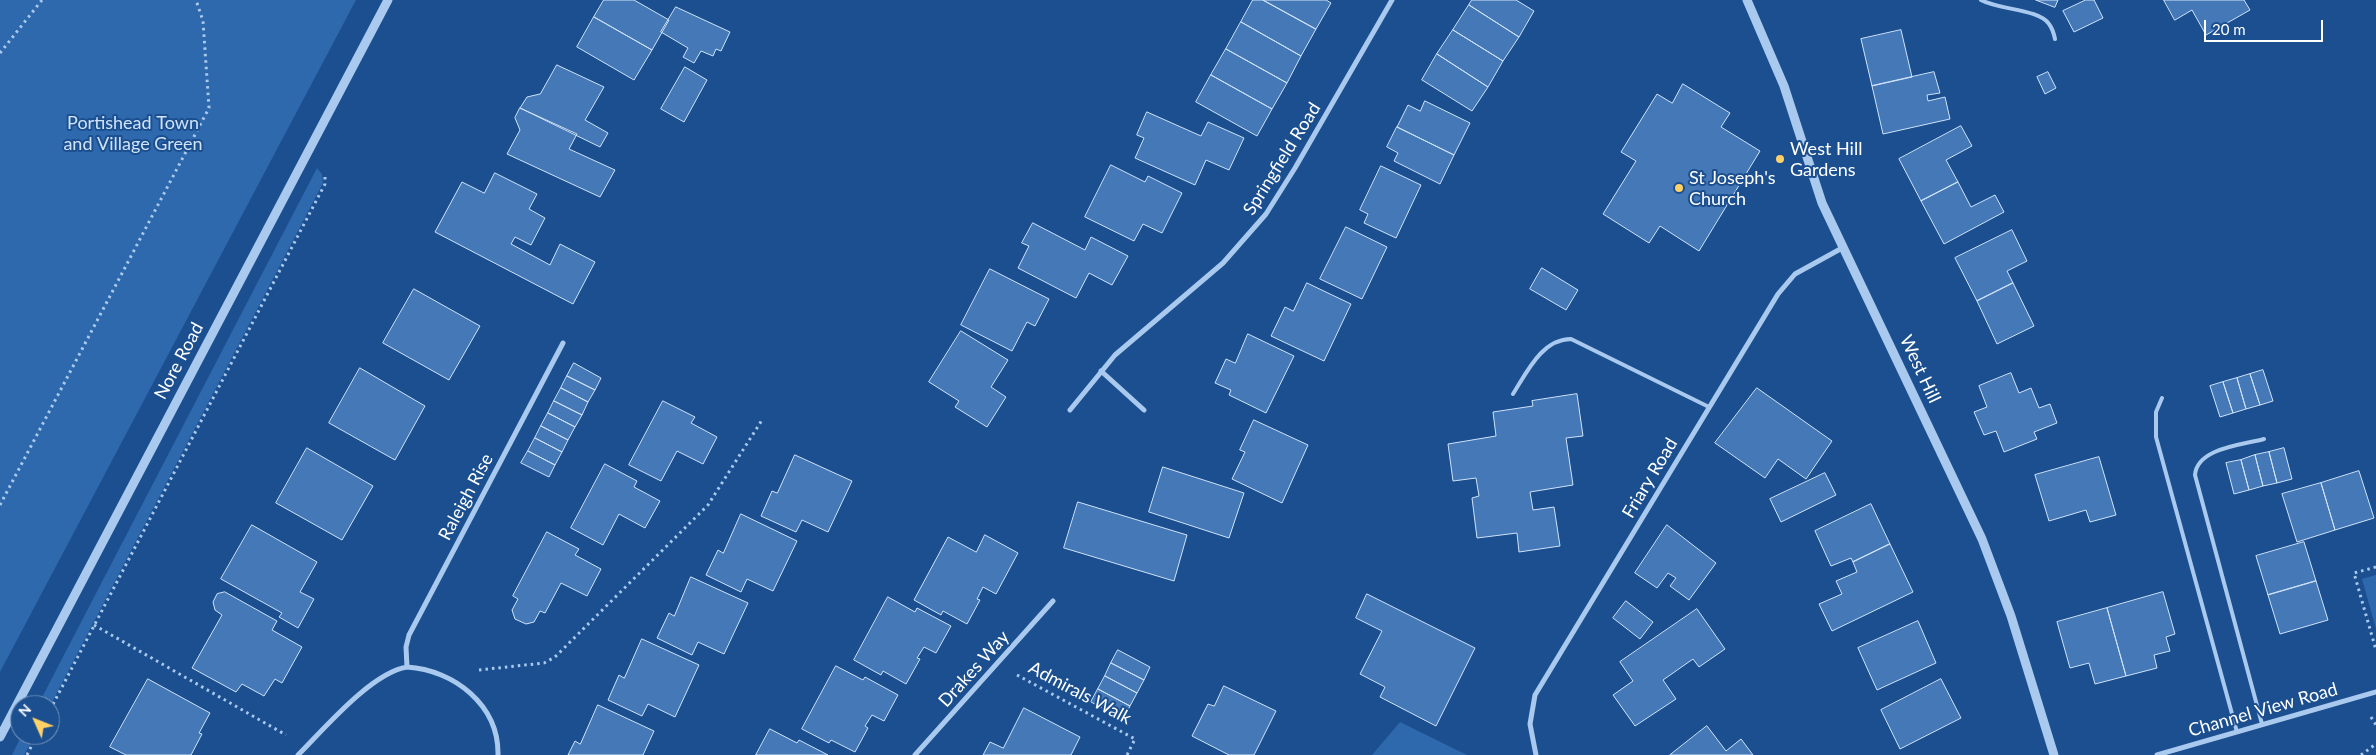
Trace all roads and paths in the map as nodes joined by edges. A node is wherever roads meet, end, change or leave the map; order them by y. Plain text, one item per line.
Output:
1 (42, 0) edge
2 (196, 0) edge
3 (388, 0) edge
4 (1392, 0) edge
5 (1747, 0) edge
6 (1981, 0) edge
7 (2055, 39) dead end
8 (0, 53) edge
9 (325, 184) dead end
10 (1844, 247) junction
11 (563, 343) dead end
12 (1101, 371) junction
13 (1512, 394) dead end
14 (2162, 398) dead end
15 (1709, 407) junction
16 (1070, 410) dead end
17 (1144, 410) dead end
18 (762, 420) dead end
19 (2264, 439) dead end
20 (0, 505) edge
21 (2376, 567) edge
22 (1053, 601) dead end
23 (94, 625) junction
24 (2376, 650) edge
25 (997, 664) junction
26 (407, 667) junction
27 (441, 674) junction
28 (2376, 692) edge
29 (58, 695) edge
30 (2262, 724) junction
31 (2237, 732) junction
32 (0, 737) edge
33 (2376, 744) edge
34 (306, 747) junction
35 (298, 755) edge
36 (498, 755) edge
37 (915, 755) edge
38 (1127, 755) edge
39 (1536, 755) edge
40 (2054, 755) edge
41 (2157, 755) edge
42 (2361, 755) edge

1 - 8 path
2 - 20 path
3 - 32 street, Nore Road
4 - 12 street, Springfield Road
5 - 10 street, West Hill
6 - 7 lane
9 - 23 path
10 - 15 street, Friary Road
10 - 40 street, West Hill
11 - 26 street, Raleigh Rise
12 - 16 street, Springfield Road
12 - 17 street
13 - 15 lane
14 - 31 lane
15 - 39 street, Friary Road
18 - 27 path
19 - 30 lane
21 - 24 path
22 - 25 street, Drakes Way
23 - 29 path
23 - 34 path
25 - 37 street, Drakes Way
25 - 38 path, Admirals Walk
26 - 27 street
26 - 34 street
27 - 36 street
28 - 30 street, Channel View Road
30 - 31 street, Channel View Road
31 - 41 street, Channel View Road
33 - 42 path
34 - 35 street

